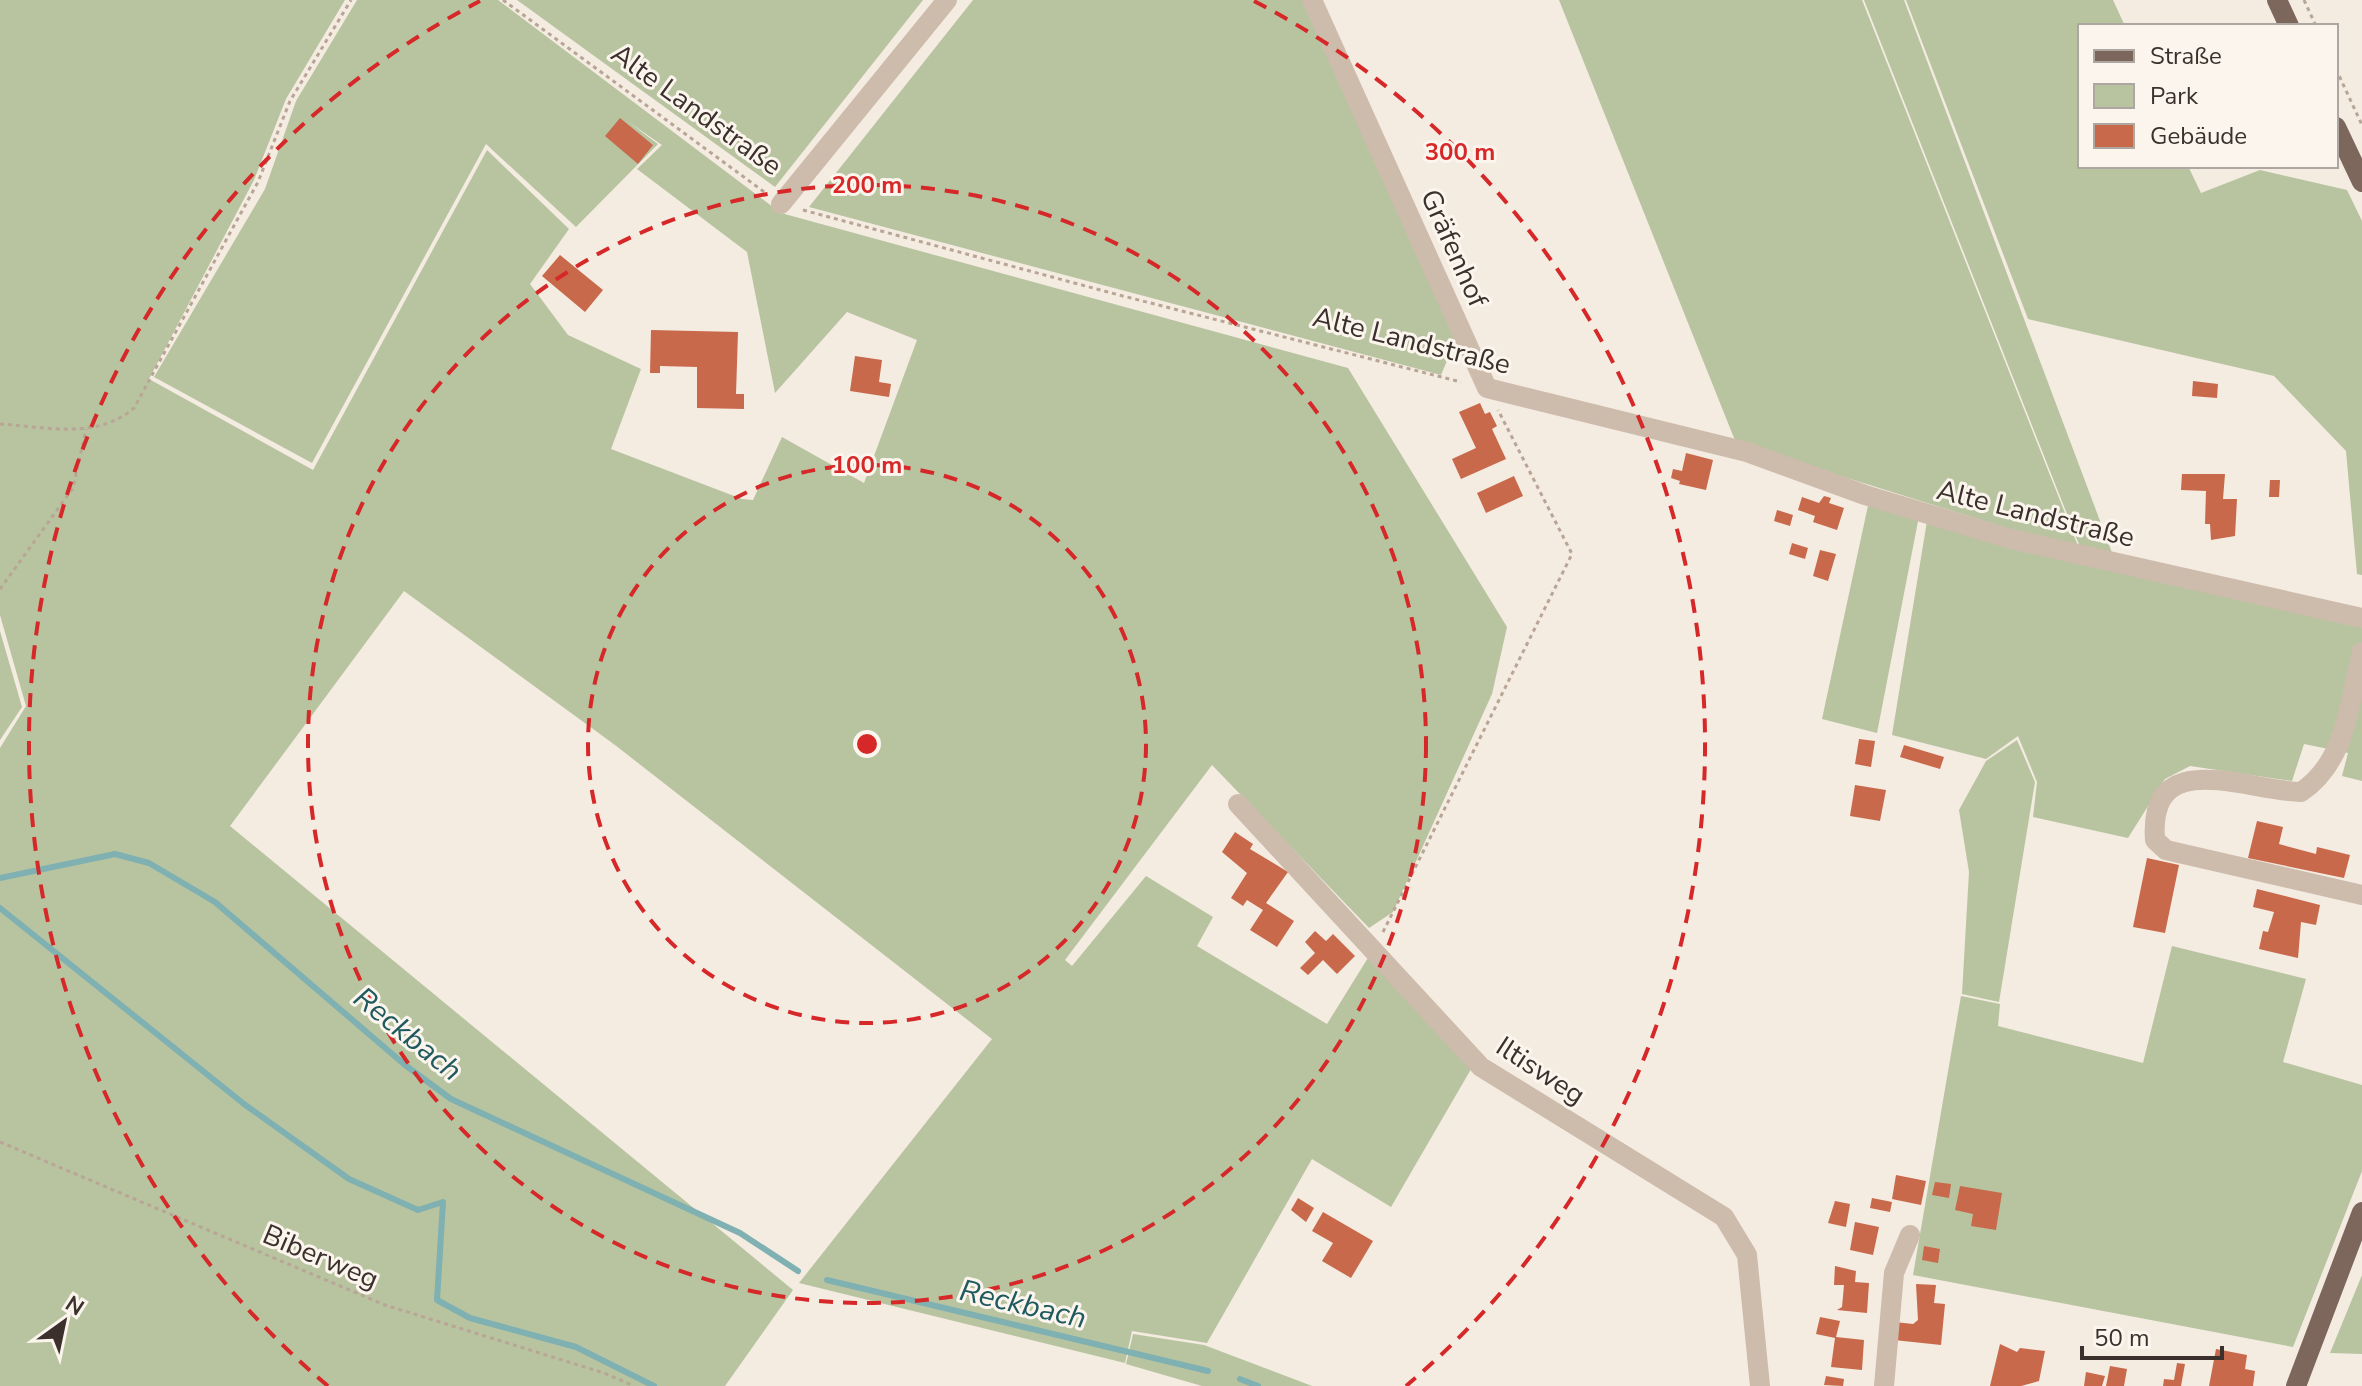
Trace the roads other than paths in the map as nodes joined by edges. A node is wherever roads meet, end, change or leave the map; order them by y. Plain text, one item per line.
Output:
1 (947, 0) edge
2 (1312, 0) edge
3 (2277, 0) edge
4 (2288, 24) edge
5 (2338, 131) edge
6 (2362, 182) edge
7 (781, 204) road end
8 (1487, 388) joint
9 (2362, 618) edge
10 (2362, 652) edge
11 (1238, 804) dead end
12 (2362, 895) edge
13 (2362, 1212) edge
14 (1910, 1235) dead end
15 (1760, 1386) edge
16 (1884, 1386) edge
17 (2296, 1386) edge

1 - 7 street
2 - 8 street, Gräfenhof
3 - 4 main road
5 - 6 main road
8 - 9 street, Alte Landstraße
10 - 12 street
11 - 15 street, Iltisweg
13 - 17 main road
14 - 16 street

